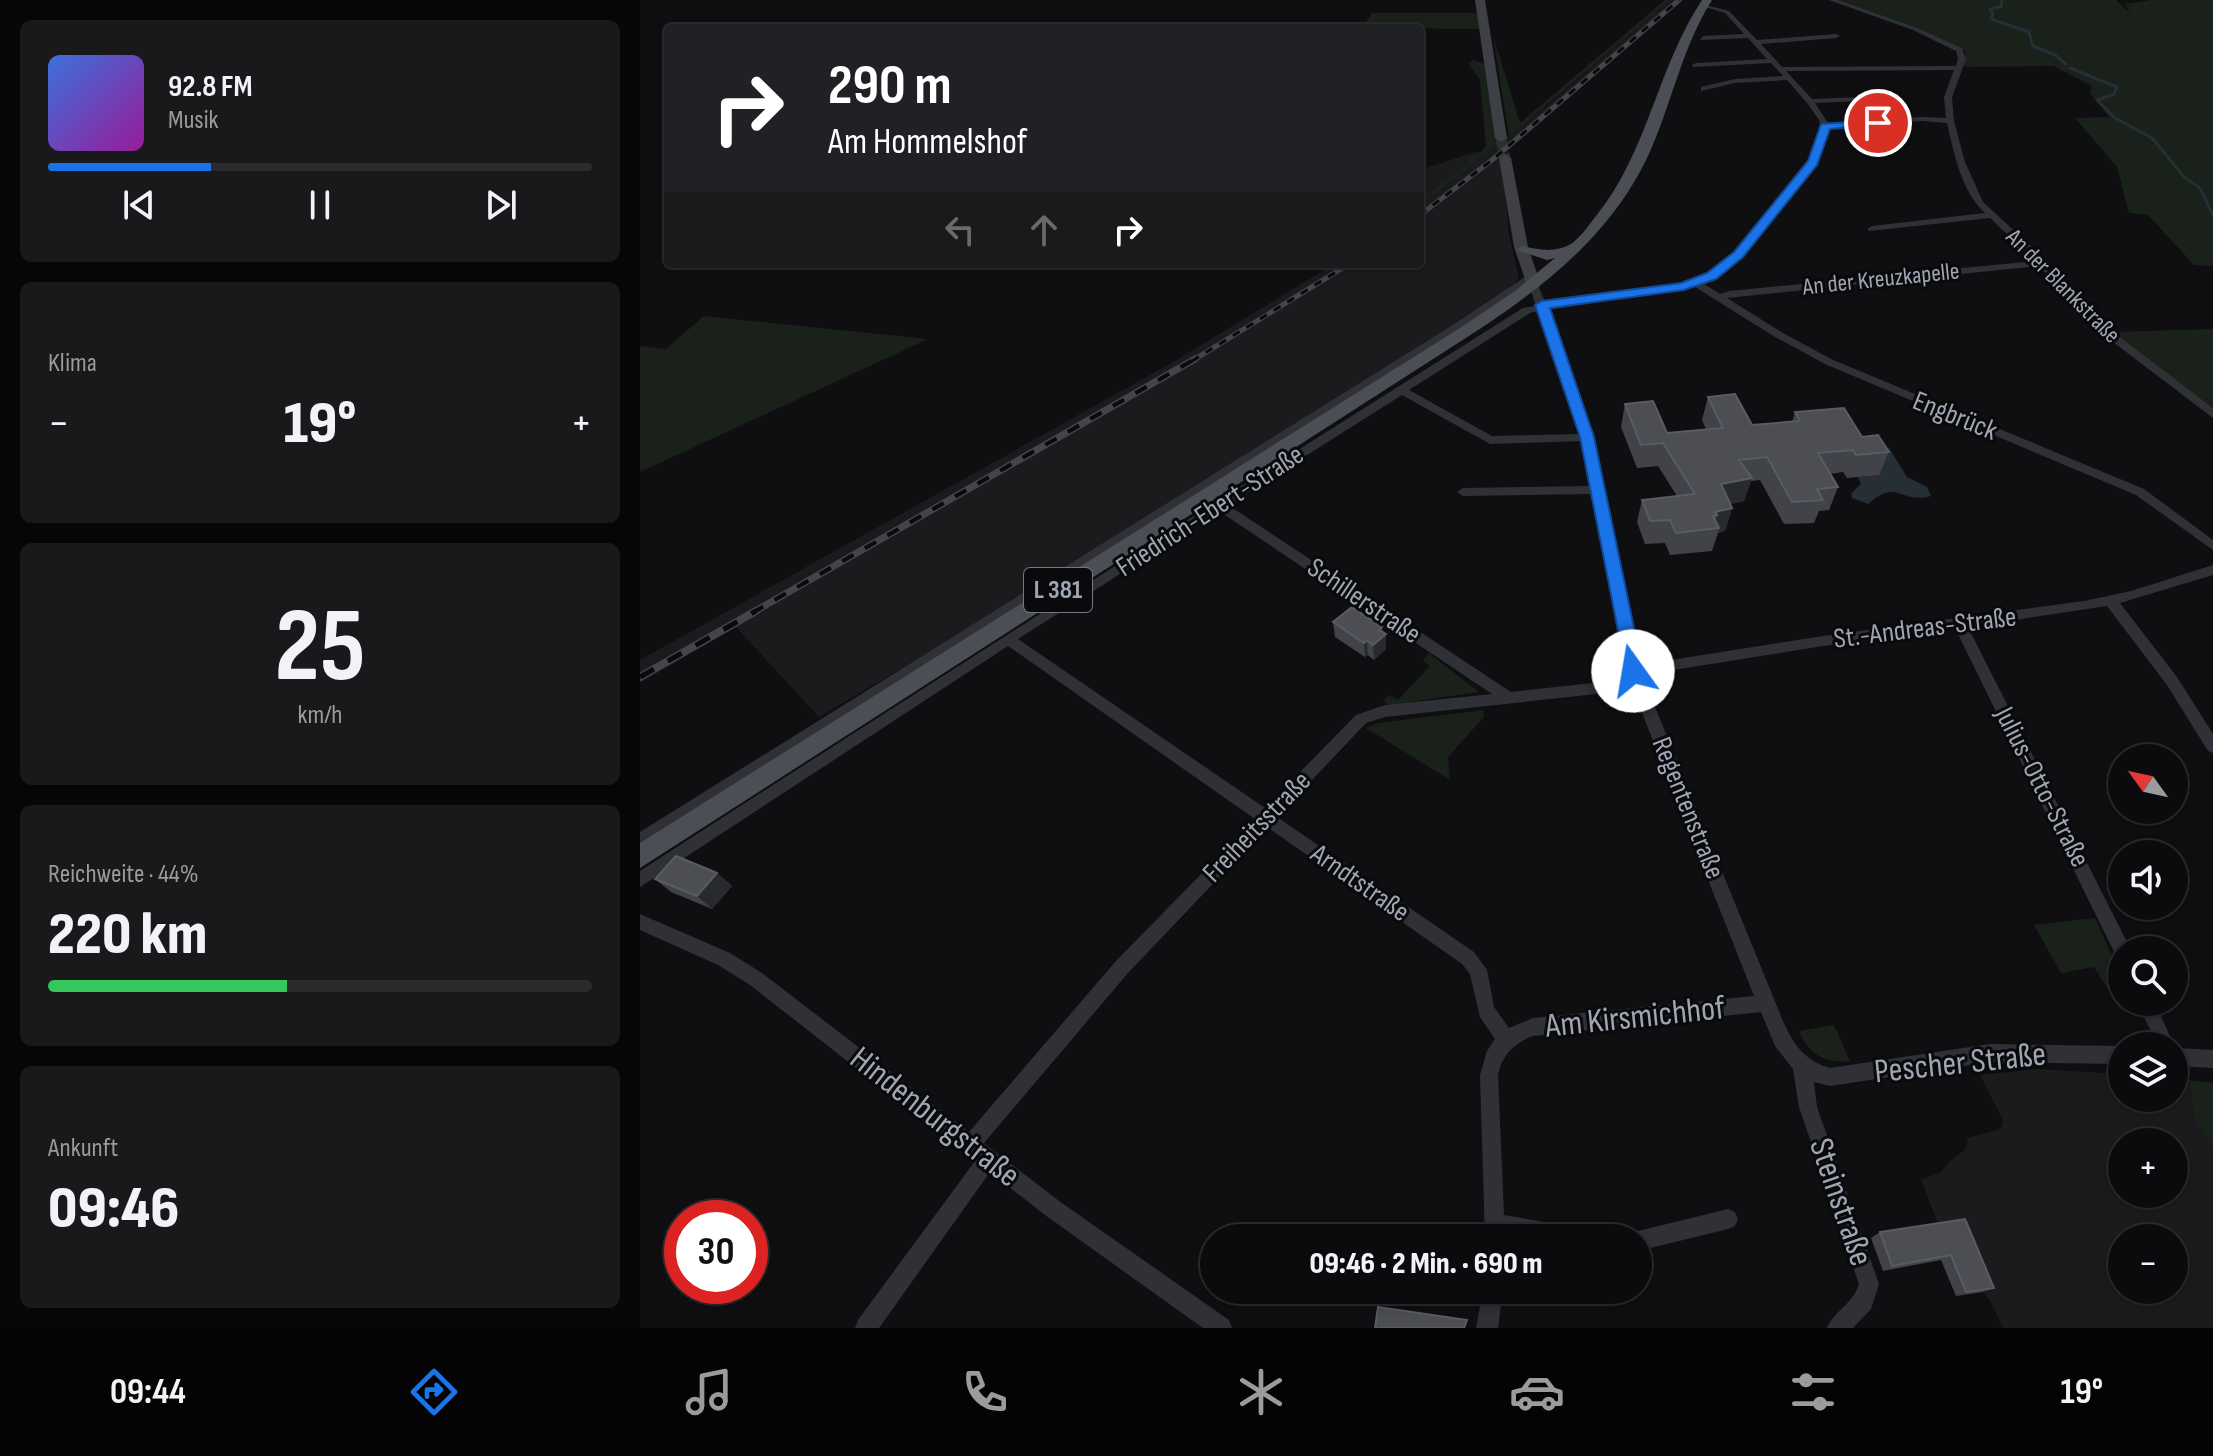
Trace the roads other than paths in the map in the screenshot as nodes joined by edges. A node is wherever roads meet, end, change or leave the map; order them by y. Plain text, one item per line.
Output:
1 (1480, 0) edge
2 (1832, 0) edge
3 (1706, 3) edge
4 (1836, 36) dead end
5 (1703, 38) dead end
6 (1752, 39) junction
7 (1773, 61) junction
8 (1696, 65) dead end
9 (1959, 68) junction
10 (1781, 69) junction
11 (1789, 78) junction
12 (1704, 89) dead end
13 (1886, 98) dead end
14 (1810, 101) junction
15 (1950, 121) junction
16 (1825, 126) junction
17 (1501, 138) tunnel mouth
18 (1505, 158) tunnel mouth
19 (1991, 215) junction
20 (1872, 229) dead end
21 (1580, 243) junction
22 (1523, 250) junction
23 (2042, 263) junction
24 (1697, 284) junction
25 (1536, 289) junction
26 (1720, 298) junction
27 (1400, 389) junction
28 (2213, 414) edge
29 (1587, 437) junction
30 (1599, 490) junction
31 (1463, 492) dead end
32 (1219, 505) junction
33 (2213, 546) edge
34 (2213, 570) edge
35 (2111, 601) junction
36 (1960, 624) junction
37 (1008, 639) junction
38 (1636, 677) junction
39 (1509, 698) junction
40 (2213, 747) edge
41 (1266, 818) junction
42 (640, 840) edge
43 (640, 857) edge
44 (640, 880) edge
45 (640, 922) edge
46 (2115, 936) edge
47 (1766, 1003) junction
48 (1507, 1040) junction
49 (2108, 1055) edge
50 (2188, 1058) edge
51 (2213, 1059) edge
52 (1802, 1066) junction
53 (970, 1145) junction
54 (988, 1159) junction
55 (1728, 1219) dead end
56 (1495, 1224) edge
57 (1652, 1238) edge
58 (1491, 1304) edge
59 (866, 1328) edge
60 (1221, 1328) edge
61 (1487, 1328) edge
62 (1838, 1328) edge

1 - 17 street
2 - 9 street
3 - 6 street
3 - 21 main road, L 381
4 - 6 street
5 - 6 street
6 - 7 street
7 - 8 street
7 - 10 street
9 - 10 street
9 - 15 street, An der Blankstraße
10 - 11 street
11 - 12 street
11 - 14 street
13 - 14 street
14 - 16 street
15 - 16 street
15 - 19 street, An der Blankstraße
16 - 24 street
18 - 22 street, Regentenstraße
19 - 20 street, An der Blankstraße
19 - 23 street, An der Blankstraße
21 - 22 main road
21 - 25 main road, L 381
22 - 25 street, Regentenstraße
23 - 26 street, An der Kreuzkapelle
23 - 28 street, An der Blankstraße
24 - 25 street
24 - 26 street, Engbrück
25 - 27 street, Friedrich-Ebert-Straße
25 - 29 street, Regentenstraße
25 - 42 street, Friedrich-Ebert-Straße
25 - 43 main road, L 381
26 - 33 street, Engbrück
27 - 29 street
27 - 32 street, Friedrich-Ebert-Straße
29 - 30 street, Regentenstraße
30 - 31 street
30 - 38 street, Regentenstraße
32 - 37 street, Friedrich-Ebert-Straße
32 - 39 street, Schillerstraße
34 - 35 street, St.-Andreas-Straße
35 - 36 street, St.-Andreas-Straße
35 - 40 street
36 - 38 street, St.-Andreas-Straße
36 - 46 street, Julius-Otto-Straße
37 - 41 street, Arndtstraße
37 - 44 street, Friedrich-Ebert-Straße
38 - 39 street, Freiheitsstraße
38 - 47 street, Regentenstraße
39 - 41 street, Freiheitsstraße
41 - 48 street, Arndtstraße
41 - 53 street, Freiheitsstraße
45 - 53 street, Hindenburgstraße
47 - 48 street, Am Kirsmichhof
47 - 52 street, Regentenstraße
48 - 56 street
49 - 52 street, Pescher Straße
50 - 51 street
52 - 62 street, Steinstraße
53 - 54 street, Hindenburgstraße
54 - 59 street
54 - 60 street, Hindenburgstraße
55 - 57 street
58 - 61 street

